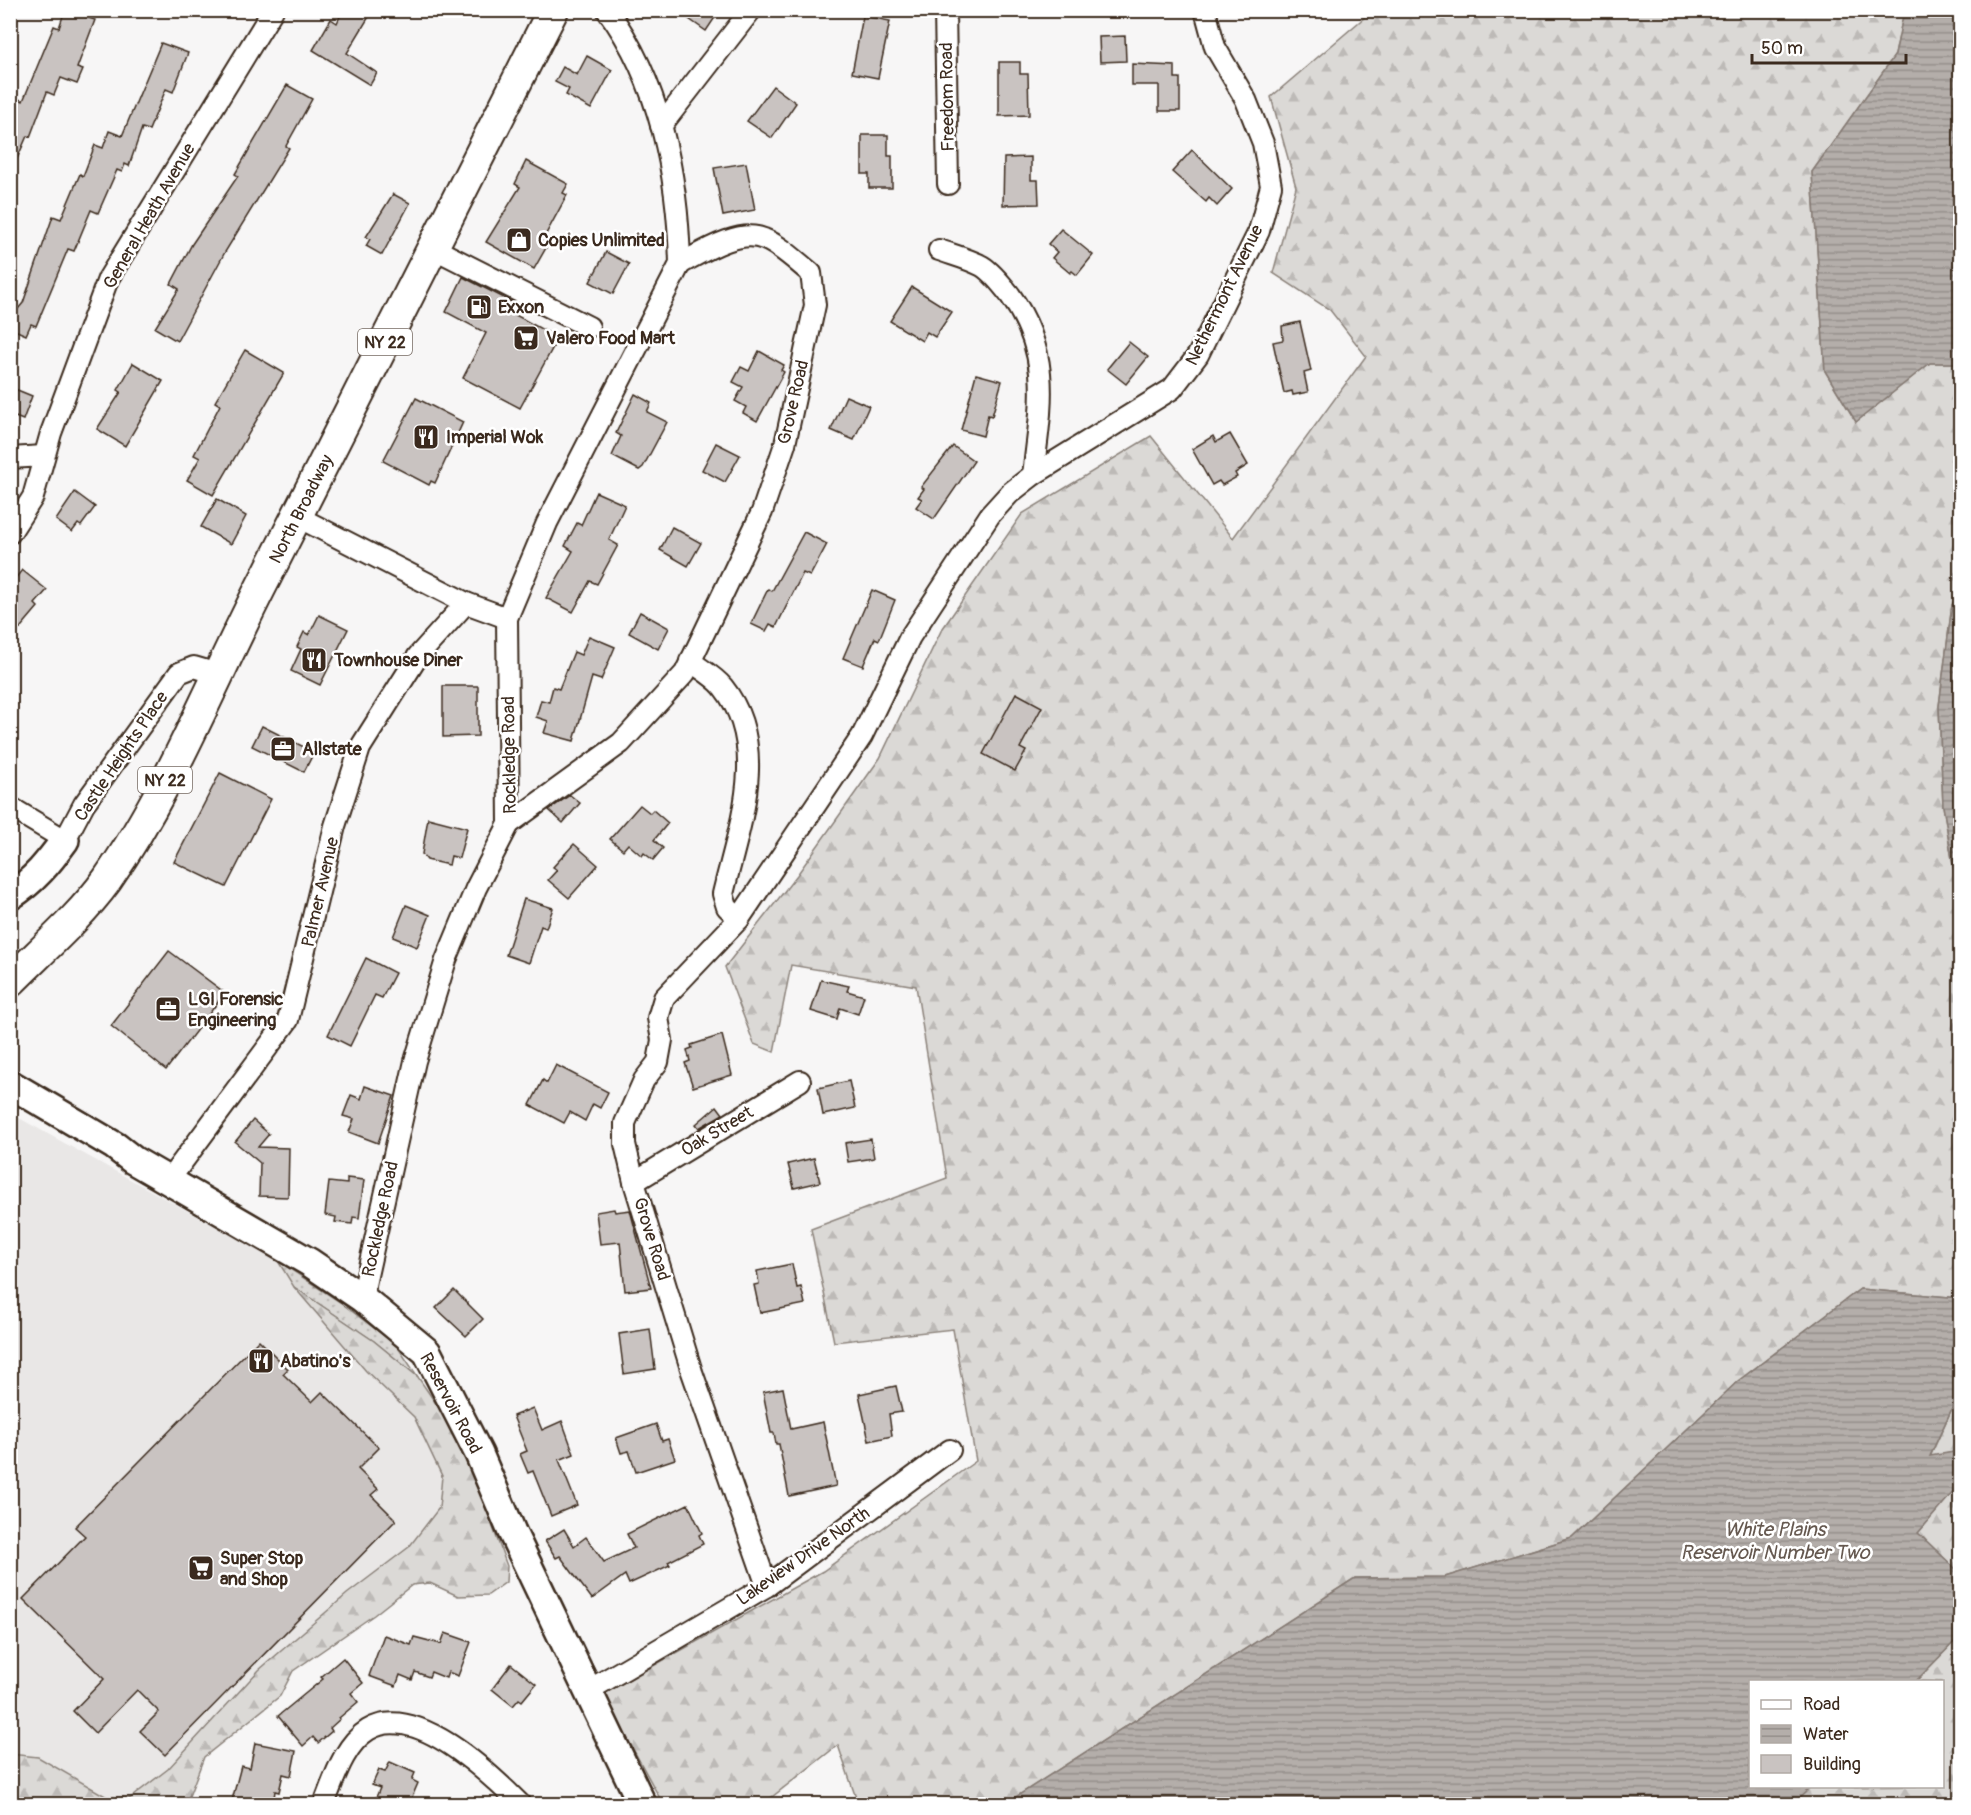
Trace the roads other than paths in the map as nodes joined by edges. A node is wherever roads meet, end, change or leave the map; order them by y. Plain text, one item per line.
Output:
1 (273, 10) edge
2 (553, 10) edge
3 (607, 10) edge
4 (751, 10) edge
5 (945, 10) edge
6 (1206, 10) edge
7 (662, 126) junction
8 (948, 184) dead end
9 (433, 248) junction
10 (939, 250) dead end
11 (680, 264) junction
12 (590, 327) dead end
13 (44, 456) junction
14 (10, 458) edge
15 (1033, 475) junction
16 (298, 518) junction
17 (10, 533) edge
18 (466, 603) junction
19 (499, 615) junction
20 (690, 662) junction
21 (218, 674) junction
22 (10, 807) edge
23 (510, 824) junction
24 (65, 840) junction
25 (10, 896) edge
26 (739, 919) junction
27 (10, 982) edge
28 (801, 1080) dead end
29 (10, 1084) edge
30 (170, 1180) junction
31 (634, 1182) junction
32 (362, 1298) junction
33 (950, 1450) dead end
34 (767, 1586) junction
35 (589, 1690) junction
36 (326, 1799) dead end
37 (520, 1804) edge
38 (642, 1804) edge

1 - 13 street, General Heath Avenue
2 - 9 main road, North Broadway / NY 22
3 - 7 street
4 - 7 street
5 - 8 street, Freedom Road
6 - 15 street, Nethermont Avenue
7 - 11 street
9 - 12 street
9 - 16 main road, North Broadway / NY 22
10 - 15 street
11 - 19 street, Rockledge Road
11 - 20 street, Grove Road
13 - 14 street
13 - 17 street, General Heath Avenue
15 - 26 street, Grove Road
16 - 18 street
16 - 21 main road, North Broadway / NY 22
18 - 19 street
18 - 30 street, Palmer Avenue
19 - 23 street, Rockledge Road
20 - 23 street, Grove Road
20 - 26 street
21 - 24 street, Castle Heights Place
21 - 27 main road, North Broadway / NY 22
22 - 24 street
23 - 32 street, Rockledge Road
24 - 25 street, Castle Heights Place
26 - 31 street, Grove Road
28 - 31 street, Oak Street
29 - 30 street, Reservoir Road
30 - 32 street, Reservoir Road
31 - 34 street, Grove Road
32 - 35 street, Reservoir Road
33 - 34 street, Lakeview Drive North
34 - 35 street, Lakeview Drive North
35 - 38 street, Reservoir Road
36 - 37 street

